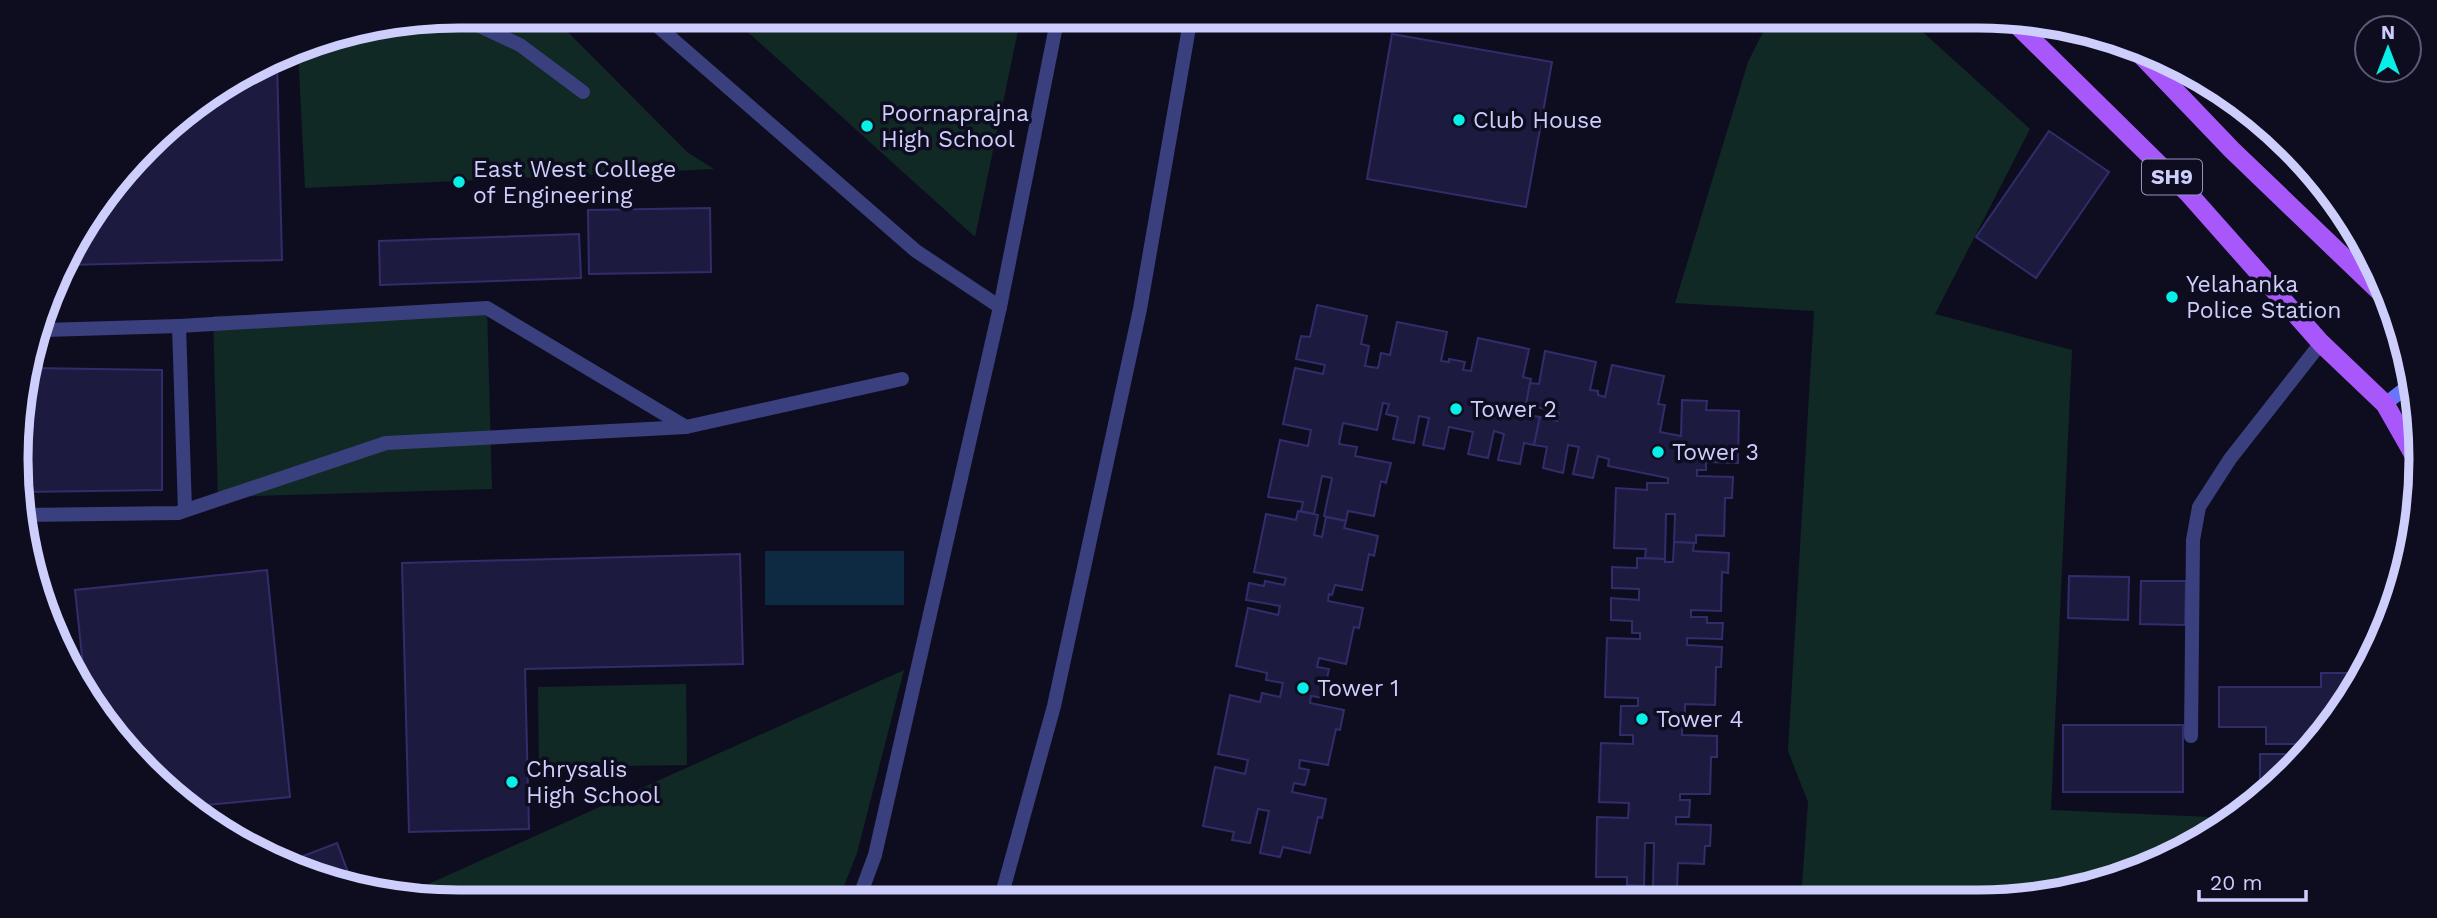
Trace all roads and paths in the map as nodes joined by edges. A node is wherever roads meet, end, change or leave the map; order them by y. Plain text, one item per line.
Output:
1 (484, 28) edge
2 (660, 28) edge
3 (1056, 28) edge
4 (1190, 28) edge
5 (2023, 31) edge
6 (2149, 64) edge
7 (583, 92) dead end
8 (2372, 284) edge
9 (1000, 307) junction
10 (179, 326) junction
11 (48, 330) edge
12 (2321, 343) junction
13 (902, 379) dead end
14 (2403, 391) edge
15 (2385, 404) junction
16 (685, 427) junction
17 (2409, 445) edge
18 (185, 510) junction
19 (32, 515) edge
20 (2191, 736) dead end
21 (862, 890) edge
22 (1003, 890) edge

1 - 7 street
2 - 9 street
3 - 9 street
4 - 22 street
5 - 12 main road, SH9
6 - 8 main road, SH9
9 - 21 street
10 - 11 street
10 - 16 street
10 - 18 street
12 - 15 main road, SH9
12 - 20 street
13 - 16 street
14 - 15 main road
15 - 17 main road, SH9
16 - 18 street
18 - 19 street

